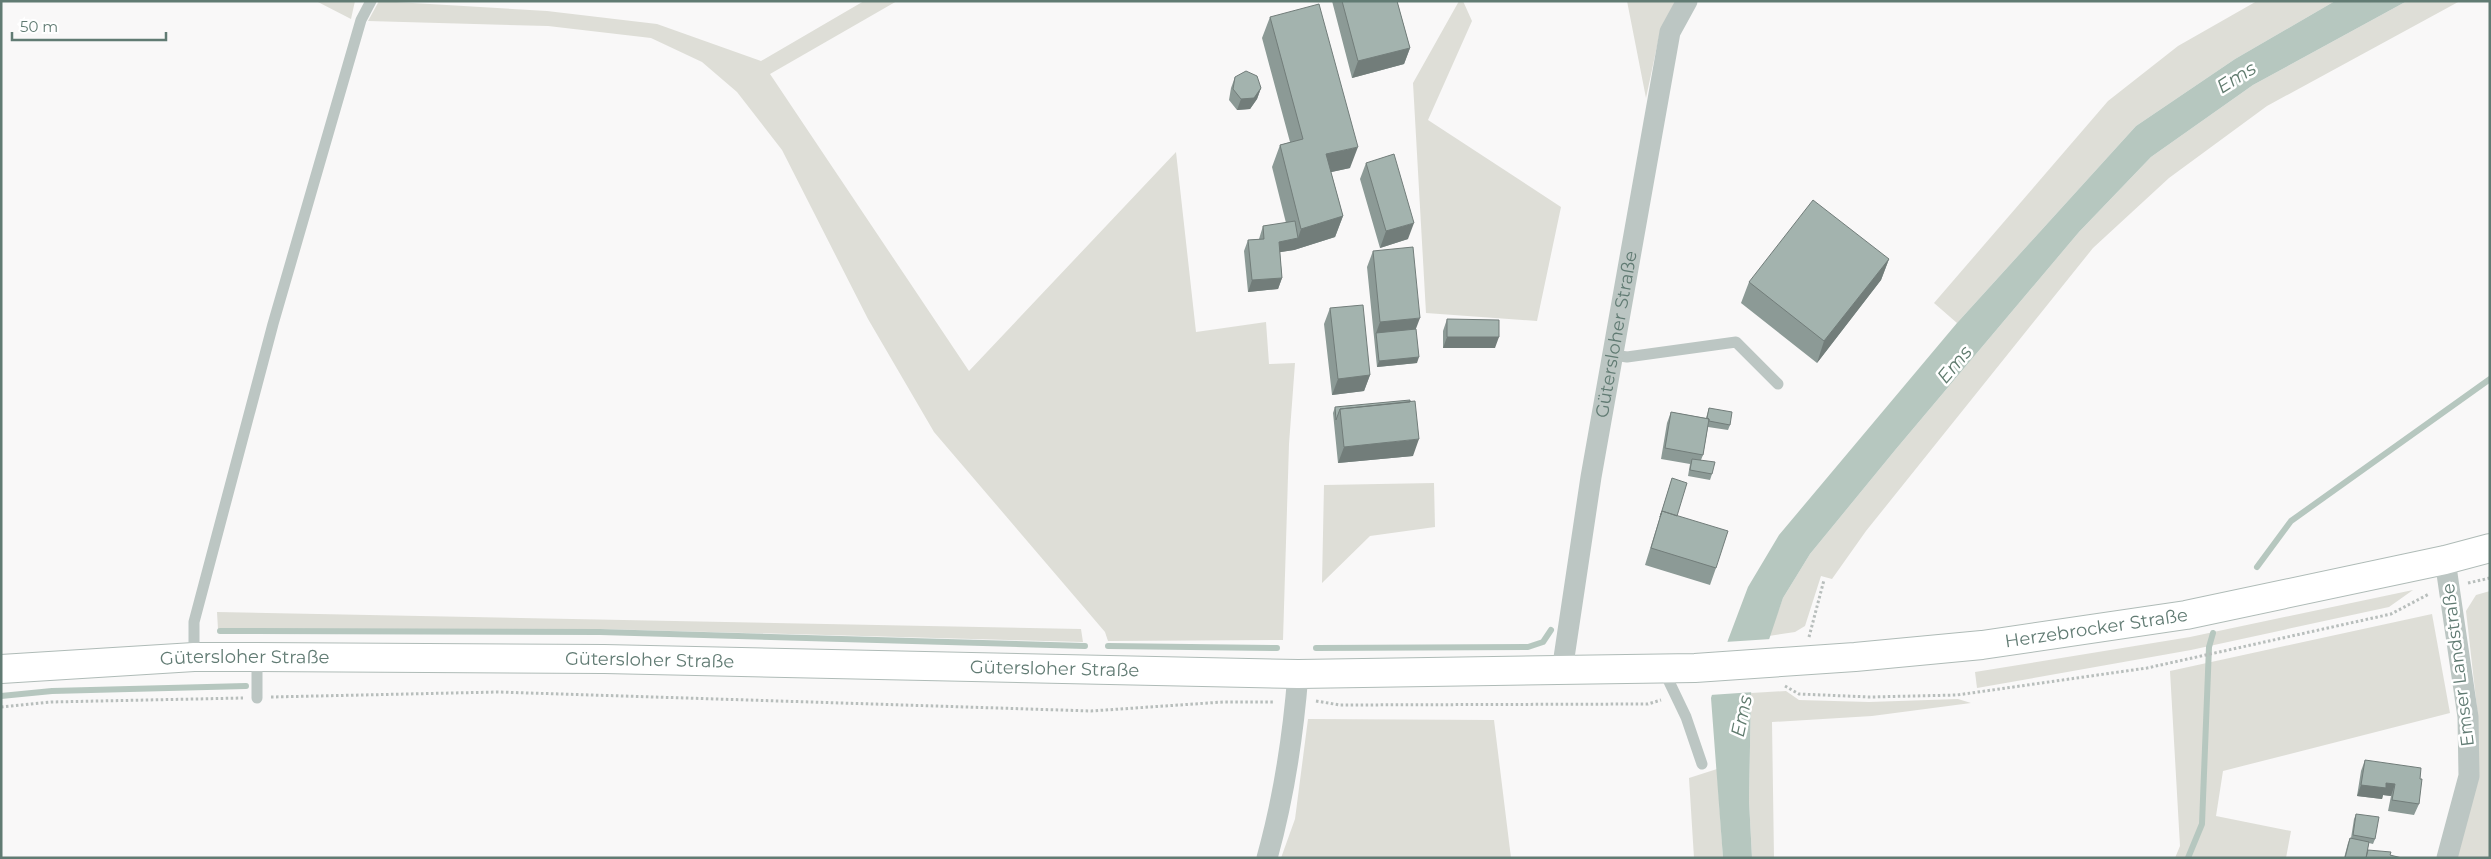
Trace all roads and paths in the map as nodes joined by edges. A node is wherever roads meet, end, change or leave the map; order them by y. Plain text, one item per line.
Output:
1 (371, 1) edge
2 (1687, 1) edge
3 (1614, 355) junction
4 (1778, 384) dead end
5 (2490, 548) edge
6 (2445, 560) junction
7 (1824, 580) dead end
8 (2449, 588) junction
9 (194, 657) junction
10 (257, 657) junction
11 (1695, 668) joint
12 (1, 669) edge
13 (1663, 669) junction
14 (1788, 669) junction
15 (1562, 671) junction
16 (1298, 674) junction
17 (1675, 696) junction
18 (257, 698) junction
19 (1296, 701) junction
20 (1, 707) edge
21 (1702, 764) dead end
22 (1267, 858) edge
23 (2447, 858) edge

1 - 9 lane
2 - 3 street, Gütersloher Straße
3 - 4 lane
3 - 15 street, Gütersloher Straße
5 - 6 main road, Herzebrocker Straße
6 - 8 street, Emser Landstraße
6 - 14 main road, Herzebrocker Straße
7 - 14 path
8 - 14 path
8 - 23 street, Emser Landstraße
9 - 10 main road, Gütersloher Straße
9 - 12 main road, Gütersloher Straße
10 - 16 main road, Gütersloher Straße
10 - 18 lane
11 - 13 main road, Gütersloher Straße
11 - 14 main road, Herzebrocker Straße
13 - 15 main road, Gütersloher Straße
13 - 17 lane
15 - 16 main road, Gütersloher Straße
16 - 19 street
17 - 19 path
17 - 21 lane
18 - 19 path
18 - 20 path
19 - 22 street

